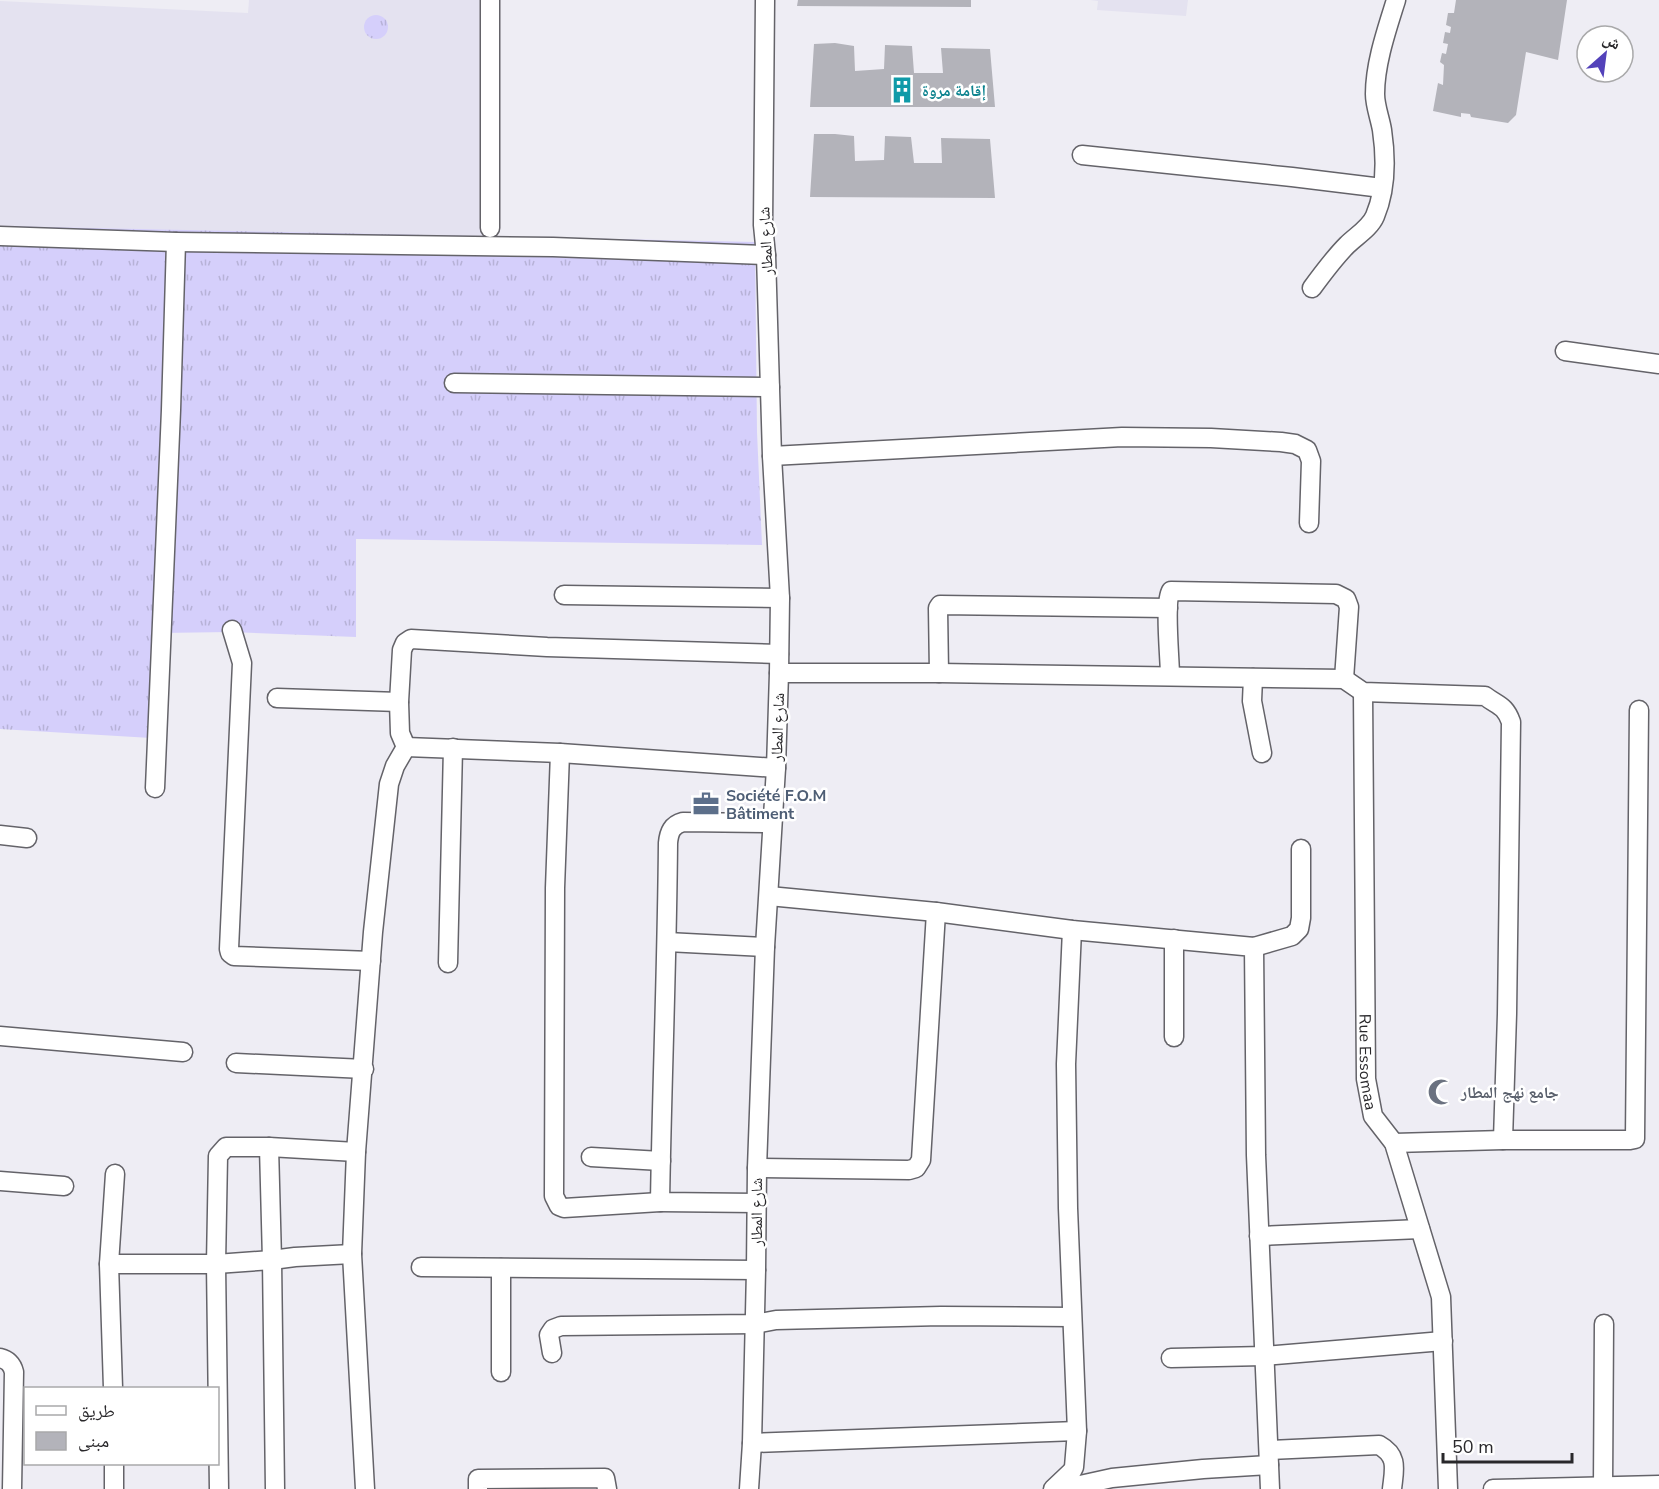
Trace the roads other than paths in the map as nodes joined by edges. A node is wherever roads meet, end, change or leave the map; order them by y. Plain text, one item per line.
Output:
1 (490, 0) edge
2 (765, 0) edge
3 (1396, 0) edge
4 (1082, 155) dead end
5 (1382, 188) junction
6 (490, 228) dead end
7 (0, 236) edge
8 (176, 242) junction
9 (766, 255) junction
10 (1312, 288) dead end
11 (1565, 351) dead end
12 (1659, 363) edge
13 (453, 383) dead end
14 (770, 387) junction
15 (772, 456) junction
16 (1309, 523) dead end
17 (564, 595) dead end
18 (780, 598) junction
19 (1168, 608) junction
20 (232, 630) dead end
21 (779, 654) junction
22 (779, 673) junction
23 (939, 673) junction
24 (1170, 676) junction
25 (1253, 678) junction
26 (1344, 679) junction
27 (1362, 692) junction
28 (277, 698) dead end
29 (399, 702) junction
30 (1639, 710) dead end
31 (406, 747) junction
32 (453, 748) junction
33 (560, 753) junction
34 (1262, 753) dead end
35 (776, 768) junction
36 (155, 788) dead end
37 (772, 823) junction
38 (0, 835) edge
39 (27, 838) dead end
40 (1302, 849) dead end
41 (769, 896) junction
42 (936, 912) junction
43 (1072, 930) junction
44 (1174, 939) junction
45 (667, 942) junction
46 (1254, 947) junction
47 (765, 948) junction
48 (371, 961) junction
49 (448, 963) dead end
50 (0, 1036) edge
51 (1174, 1037) dead end
52 (183, 1052) dead end
53 (236, 1063) dead end
54 (364, 1069) junction
55 (1503, 1140) junction
56 (1394, 1143) junction
57 (269, 1147) junction
58 (356, 1152) junction
59 (591, 1158) dead end
60 (661, 1161) junction
61 (757, 1168) junction
62 (115, 1174) dead end
63 (0, 1181) edge
64 (64, 1186) dead end
65 (660, 1202) junction
66 (757, 1203) junction
67 (1420, 1228) junction
68 (1259, 1236) junction
69 (352, 1254) junction
70 (272, 1260) junction
71 (110, 1264) junction
72 (216, 1264) junction
73 (422, 1267) dead end
74 (501, 1268) junction
75 (756, 1270) junction
76 (1071, 1317) junction
77 (755, 1324) junction
78 (1604, 1324) dead end
79 (1443, 1341) junction
80 (552, 1353) dead end
81 (1264, 1356) junction
82 (0, 1358) edge
83 (1171, 1358) dead end
84 (501, 1372) dead end
85 (113, 1387) edge
86 (217, 1387) edge
87 (1077, 1431) junction
88 (752, 1443) junction
89 (1269, 1457) junction
90 (114, 1465) edge
91 (219, 1465) edge
92 (1659, 1485) edge
93 (1603, 1487) junction
94 (12, 1489) edge
95 (114, 1489) edge
96 (219, 1489) edge
97 (275, 1489) edge
98 (365, 1489) edge
99 (478, 1489) edge
100 (607, 1489) edge
101 (749, 1489) edge
102 (1053, 1489) edge
103 (1062, 1489) edge
104 (1270, 1489) edge
105 (1392, 1489) edge
106 (1448, 1489) edge
107 (1493, 1489) edge

1 - 6 street
2 - 9 street, شارع المطار
3 - 5 street
4 - 5 street
5 - 10 street
7 - 8 street
8 - 9 street
8 - 36 street
9 - 14 street, شارع المطار
11 - 12 street
13 - 14 street
14 - 15 street, شارع المطار
15 - 16 street
15 - 18 street, شارع المطار
17 - 18 street
18 - 21 street, شارع المطار
19 - 23 street
19 - 24 street
19 - 26 street
20 - 48 street
21 - 22 street, شارع المطار
21 - 29 street
22 - 23 street
22 - 35 street, شارع المطار
23 - 24 street
24 - 25 street
25 - 26 street
25 - 34 street
26 - 27 street
27 - 55 street
27 - 56 street, Rue Essomaa
28 - 29 street
29 - 31 street
30 - 55 street
31 - 32 street
31 - 48 street
32 - 33 street
32 - 49 street
33 - 35 street
33 - 65 street
35 - 37 street, شارع المطار
37 - 41 street, شارع المطار
37 - 45 street
38 - 39 street
40 - 46 street
41 - 42 street
41 - 47 street, شارع المطار
42 - 43 street
42 - 61 street
43 - 44 street
43 - 76 street
44 - 46 street
44 - 51 street
45 - 47 street
45 - 60 street
46 - 68 street
47 - 61 street, شارع المطار
48 - 54 street
50 - 52 street
53 - 54 street
54 - 58 street
55 - 56 street
56 - 67 street, Rue Essomaa
57 - 58 street
57 - 70 street
57 - 72 street
58 - 69 street
59 - 60 street
60 - 65 street
61 - 66 street, شارع المطار
62 - 71 street
63 - 64 street
65 - 66 street
66 - 75 street, شارع المطار
67 - 68 street
67 - 79 street, Rue Essomaa
68 - 81 street
69 - 70 street
69 - 98 street
70 - 72 street
70 - 97 street
71 - 72 street
71 - 85 street
72 - 86 street
73 - 74 street
74 - 75 street
74 - 84 street
75 - 77 street, شارع المطار
76 - 77 street
76 - 87 street
77 - 80 street
77 - 88 street, شارع المطار
78 - 93 street
79 - 81 street
79 - 106 street, Rue Essomaa
81 - 83 street
81 - 89 street
82 - 94 street
87 - 88 street
87 - 102 street
88 - 101 street, شارع المطار
89 - 103 street
89 - 104 street
89 - 105 street
90 - 95 street
91 - 96 street
92 - 93 street
93 - 107 street
99 - 100 street

